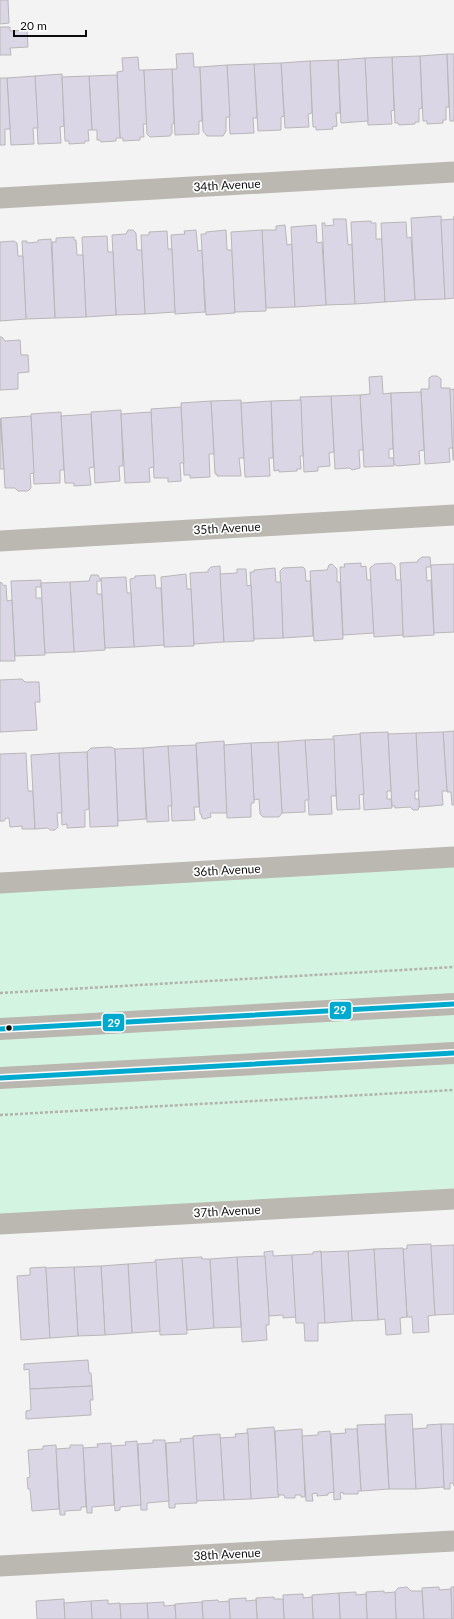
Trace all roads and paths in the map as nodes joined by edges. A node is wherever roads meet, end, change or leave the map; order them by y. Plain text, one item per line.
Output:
1 (454, 172) edge
2 (0, 198) edge
3 (454, 515) edge
4 (0, 541) edge
5 (454, 857) edge
6 (0, 883) edge
7 (454, 967) edge
8 (0, 993) edge
9 (454, 1004) edge
10 (0, 1029) edge
11 (454, 1053) edge
12 (0, 1078) edge
13 (454, 1090) edge
14 (0, 1115) edge
15 (454, 1199) edge
16 (0, 1224) edge
17 (454, 1541) edge
18 (0, 1566) edge

1 - 2 street, 34th Avenue
3 - 4 street, 35th Avenue
5 - 6 street, 36th Avenue
7 - 8 path
9 - 10 main road
11 - 12 main road
13 - 14 path
15 - 16 street, 37th Avenue
17 - 18 street, 38th Avenue

